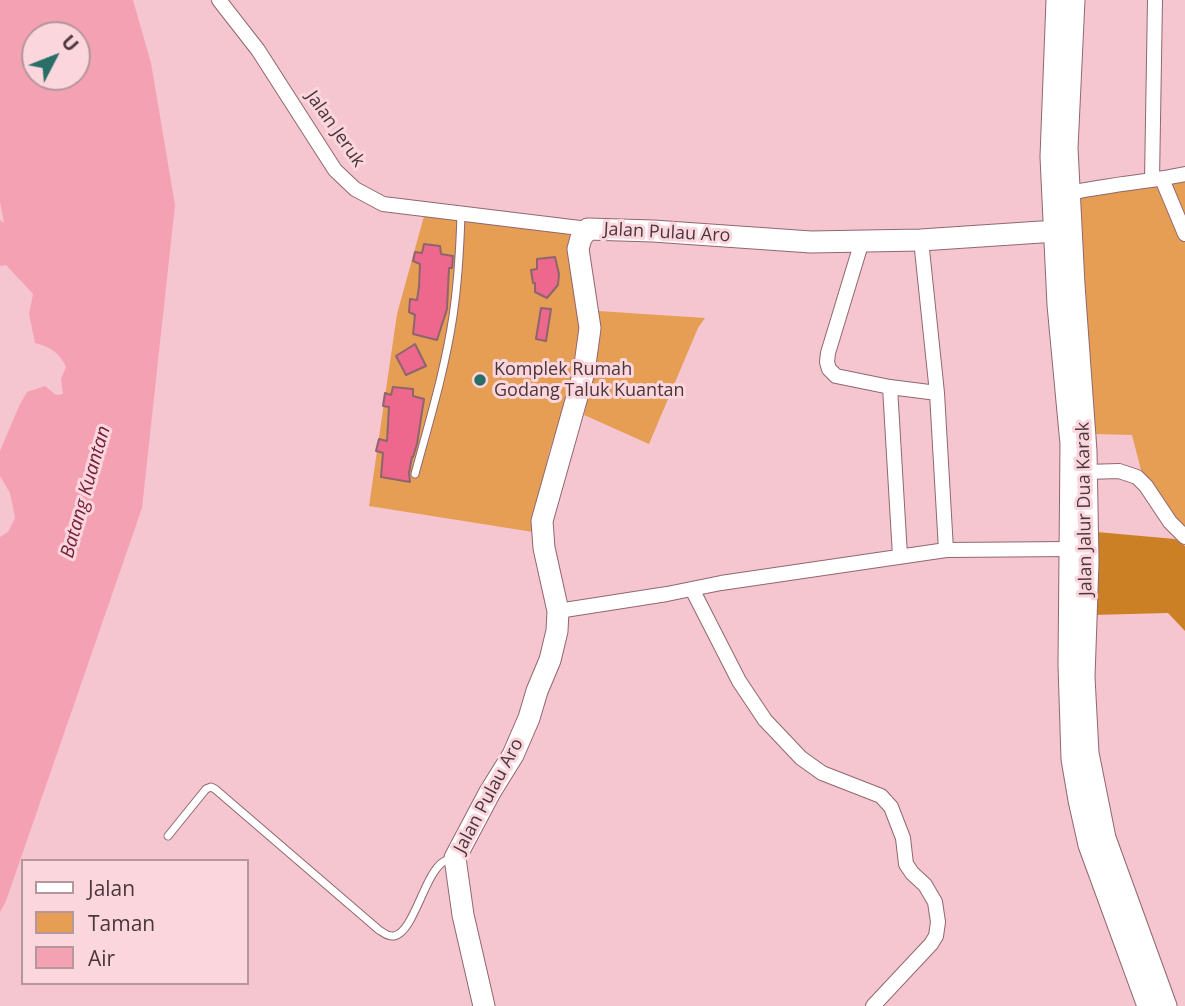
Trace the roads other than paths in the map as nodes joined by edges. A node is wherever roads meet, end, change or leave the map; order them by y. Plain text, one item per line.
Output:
1 (219, 0) edge
2 (1057, 0) edge
3 (1074, 0) edge
4 (1155, 0) edge
5 (1185, 174) edge
6 (1157, 179) junction
7 (1069, 193) junction
8 (461, 214) junction
9 (588, 229) junction
10 (1056, 231) junction
11 (1185, 234) edge
12 (921, 240) junction
13 (862, 241) junction
14 (890, 387) junction
15 (937, 393) junction
16 (1086, 472) junction
17 (415, 474) dead end
18 (1185, 537) edge
19 (1071, 549) junction
20 (946, 550) junction
21 (900, 556) junction
22 (692, 589) junction
23 (558, 611) junction
24 (168, 836) dead end
25 (455, 858) junction
26 (484, 1006) edge
27 (873, 1006) edge
28 (1148, 1006) edge
29 (1167, 1006) edge

1 - 8 street, Jalan Jeruk
2 - 10 main road, Jalan Jalur Dua Karak
3 - 7 main road, Jalan Jalur Dua Karak
4 - 6 street
5 - 6 street
6 - 7 street
6 - 11 street
7 - 16 main road, Jalan Jalur Dua Karak
8 - 9 street, Jalan Jeruk
8 - 17 lane
9 - 13 main road, Jalan Pulau Aro
9 - 23 main road, Jalan Pulau Aro
10 - 12 main road, Jalan Pulau Aro
10 - 19 main road, Jalan Jalur Dua Karak
12 - 13 main road, Jalan Pulau Aro
12 - 15 street
13 - 14 street
14 - 15 street
14 - 21 street
15 - 20 street
16 - 18 street
16 - 29 main road, Jalan Jalur Dua Karak
19 - 20 street
19 - 28 main road, Jalan Jalur Dua Karak
20 - 21 street
21 - 22 street
22 - 23 street
22 - 27 street
23 - 25 main road, Jalan Pulau Aro
24 - 25 lane
25 - 26 main road, Jalan Pulau Aro

